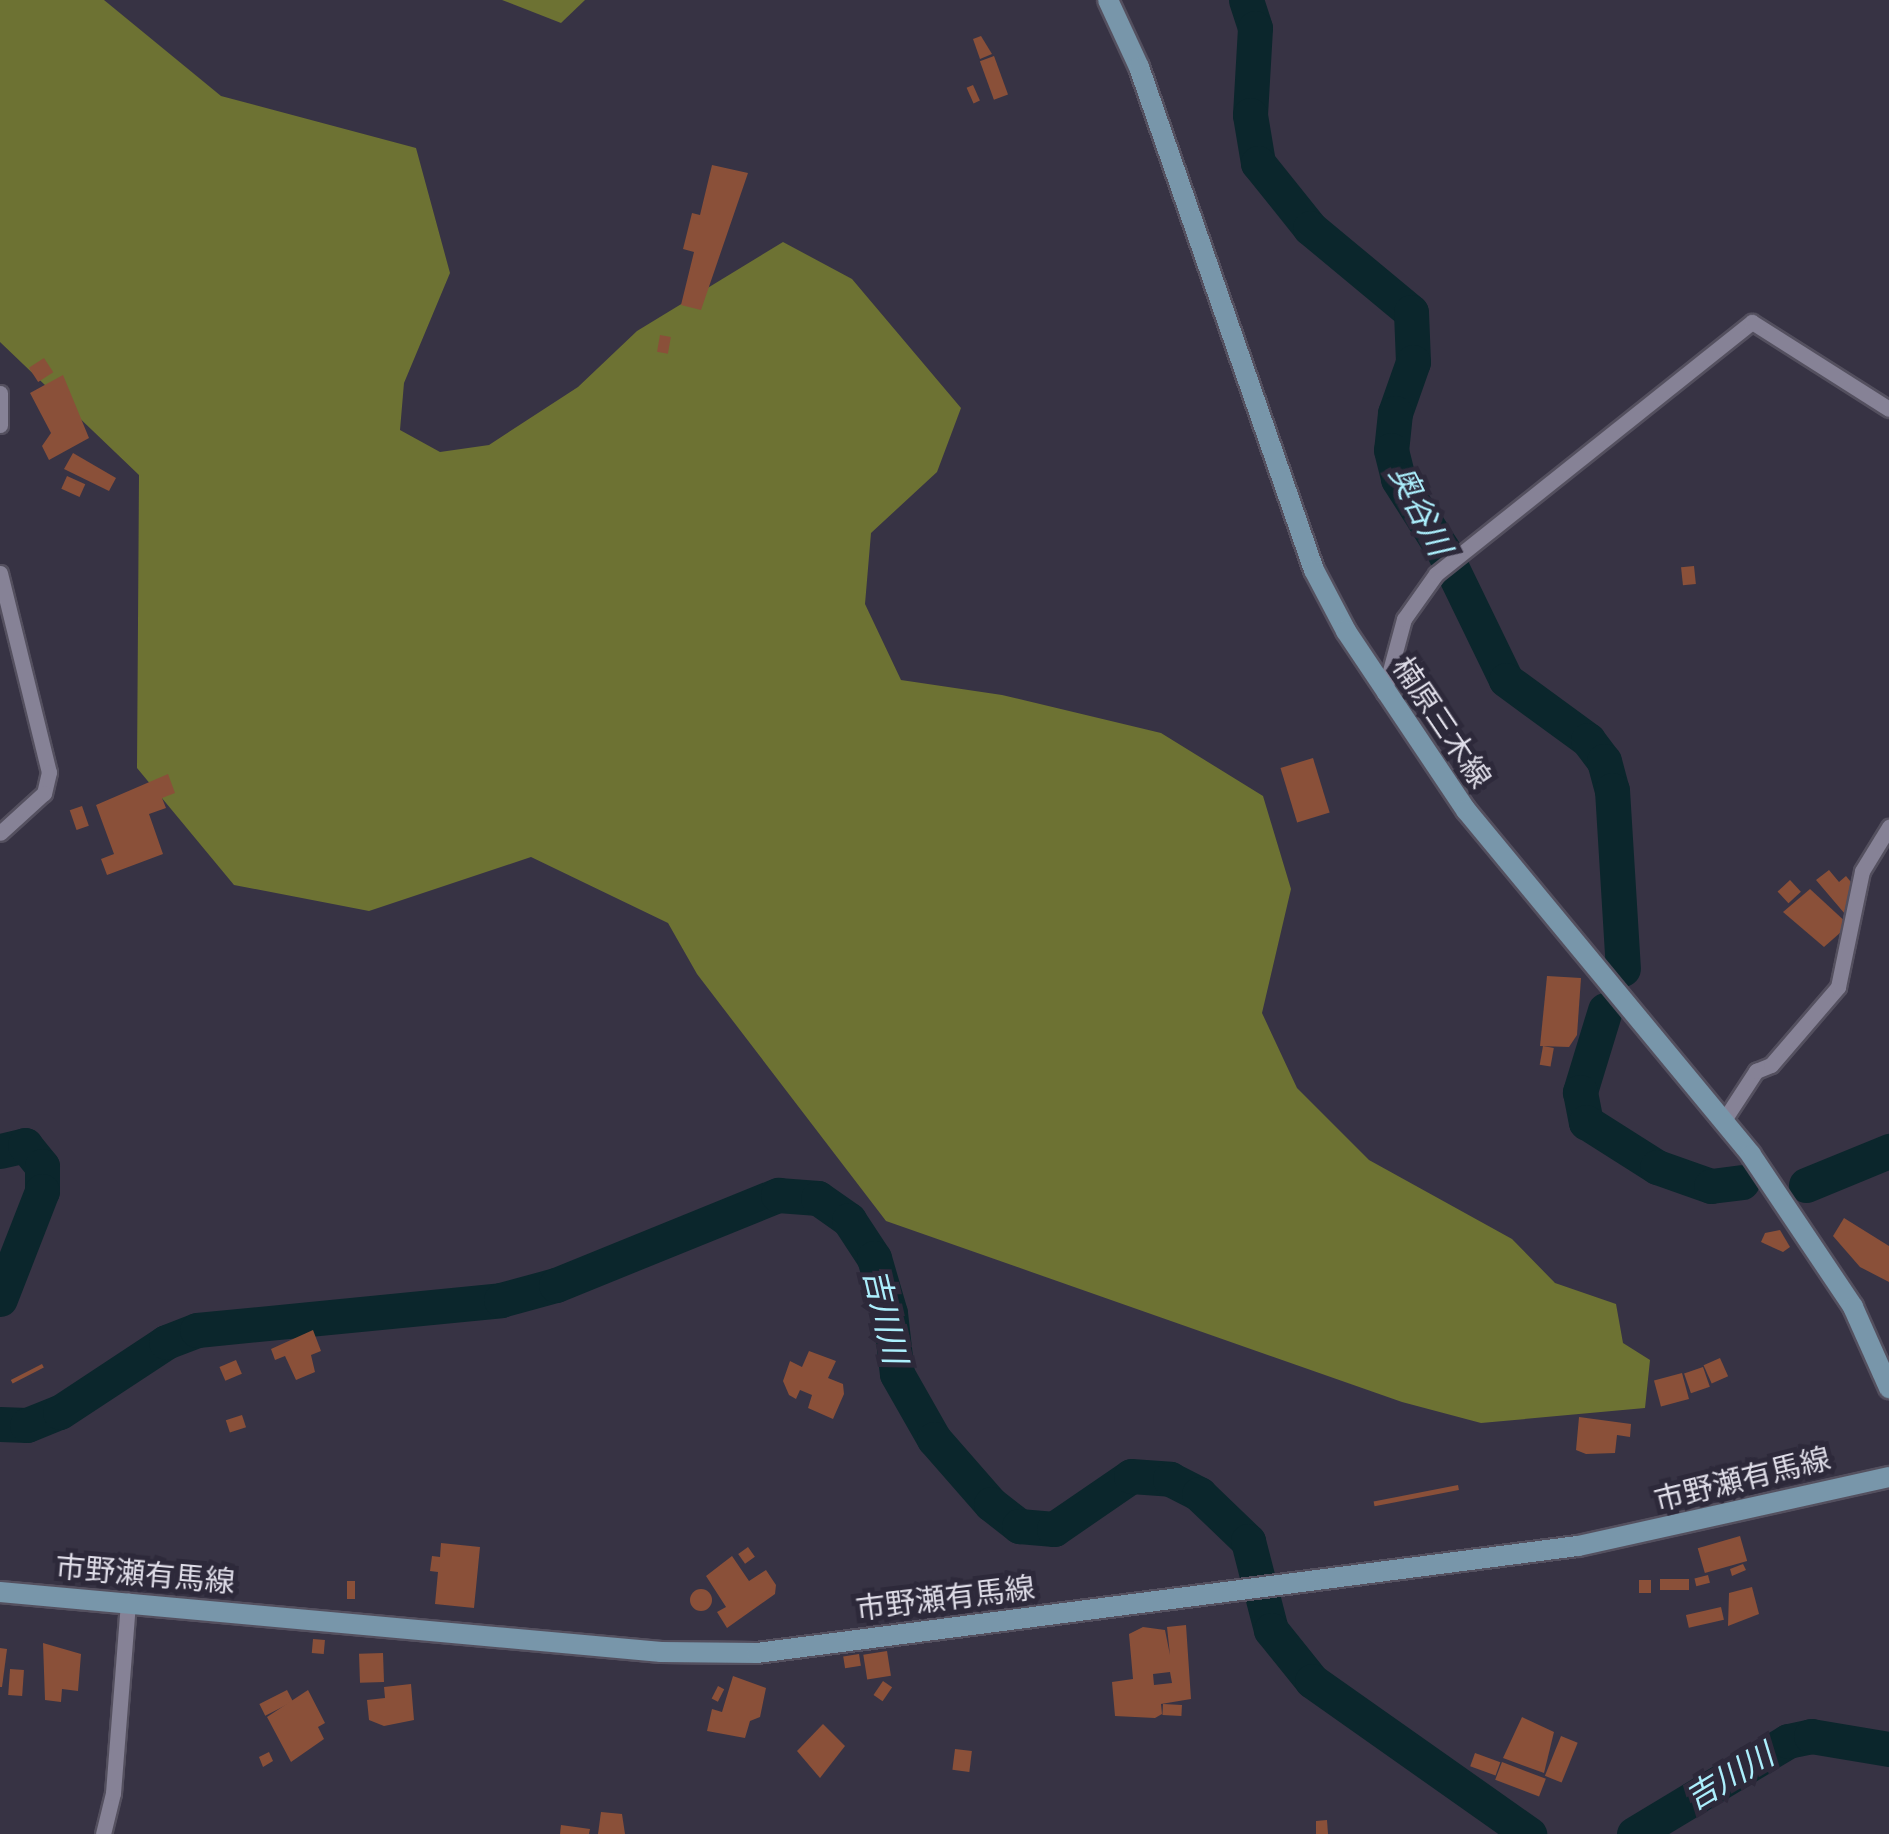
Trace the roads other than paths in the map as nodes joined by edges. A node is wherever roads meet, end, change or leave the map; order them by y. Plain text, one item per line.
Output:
1 (1108, 0) edge
2 (0, 393) edge
3 (1889, 409) edge
4 (0, 424) edge
5 (0, 573) edge
6 (1384, 693) junction
7 (1889, 827) edge
8 (0, 833) edge
9 (1724, 1120) junction
10 (1889, 1388) edge
11 (1889, 1477) edge
12 (0, 1592) edge
13 (128, 1601) junction
14 (102, 1834) edge

1 - 6 main road, 楠原三木線
2 - 4 street
3 - 6 street
5 - 8 street
6 - 9 main road, 楠原三木線
7 - 9 street
9 - 10 main road, 楠原三木線
11 - 13 main road, 市野瀬有馬線
12 - 13 main road, 市野瀬有馬線
13 - 14 street

